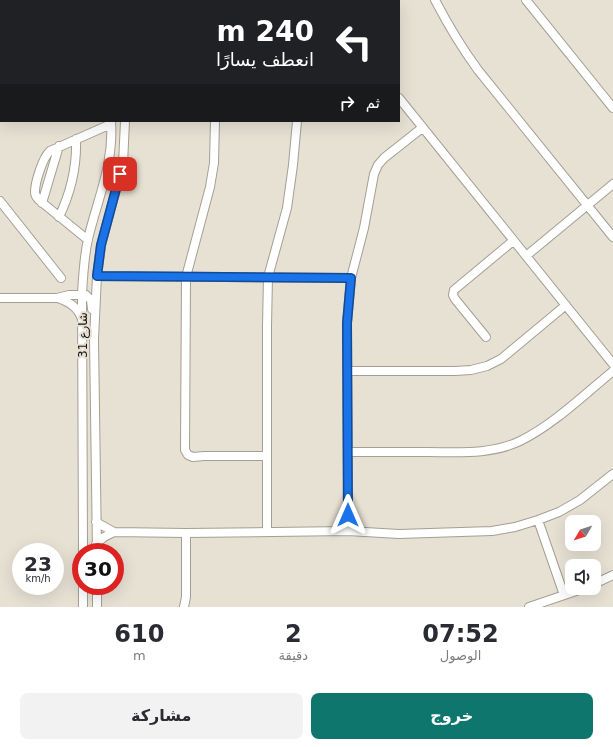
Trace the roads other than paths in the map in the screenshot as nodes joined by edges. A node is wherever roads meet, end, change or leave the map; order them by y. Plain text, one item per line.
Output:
1 (435, 0) edge
2 (526, 0) edge
3 (400, 99) edge
4 (613, 108) edge
5 (126, 122) edge
6 (215, 122) edge
7 (297, 122) edge
8 (111, 123) edge
9 (422, 128) junction
10 (76, 139) junction
11 (613, 184) edge
12 (0, 202) edge
13 (587, 206) junction
14 (59, 217) junction
15 (613, 237) edge
16 (88, 240) junction
17 (513, 241) junction
18 (526, 256) junction
19 (97, 276) junction
20 (186, 277) junction
21 (268, 277) junction
22 (61, 278) dead end
23 (351, 278) junction
24 (82, 294) junction
25 (0, 298) edge
26 (57, 298) junction
27 (566, 305) junction
28 (83, 322) junction
29 (486, 337) dead end
30 (94, 339) junction
31 (613, 364) edge
32 (347, 371) junction
33 (613, 371) edge
34 (348, 452) junction
35 (266, 456) junction
36 (613, 474) edge
37 (538, 520) junction
38 (96, 522) junction
39 (348, 531) junction
40 (114, 532) junction
41 (267, 532) junction
42 (186, 533) junction
43 (83, 543) edge
44 (96, 543) edge
45 (100, 543) edge
46 (613, 575) edge
47 (601, 581) edge
48 (83, 595) edge
49 (97, 595) edge
50 (564, 596) joint
51 (186, 597) junction
52 (83, 607) edge
53 (97, 607) edge
54 (184, 607) edge
55 (189, 607) edge
56 (529, 607) edge

1 - 13 street
2 - 4 street
3 - 9 street
5 - 19 street, شارع 31
6 - 20 street
7 - 21 street
8 - 10 street
8 - 16 street, شارع 31
9 - 17 street
9 - 23 street
10 - 14 street
10 - 14 street
11 - 13 street
12 - 22 street
13 - 15 street
13 - 18 street
14 - 16 street
16 - 24 street, شارع 31
17 - 18 street
17 - 29 street
18 - 27 street
19 - 20 street
19 - 30 street, شارع 31
20 - 21 street
20 - 35 street
21 - 23 street
21 - 35 street
23 - 32 street
24 - 26 street
24 - 28 street, شارع 31
24 - 30 street
25 - 26 street
26 - 28 street
27 - 31 street
27 - 32 street
28 - 43 street, شارع 31
30 - 38 street, شارع 31
32 - 34 street
33 - 34 street
34 - 39 street
35 - 41 street
36 - 37 street
37 - 39 street
37 - 50 street
38 - 40 street
38 - 44 street, شارع 31
39 - 41 street
40 - 42 street
40 - 45 street
41 - 42 street
42 - 51 street
46 - 47 street
48 - 52 street
49 - 53 street
50 - 56 street
51 - 54 street
51 - 55 street

